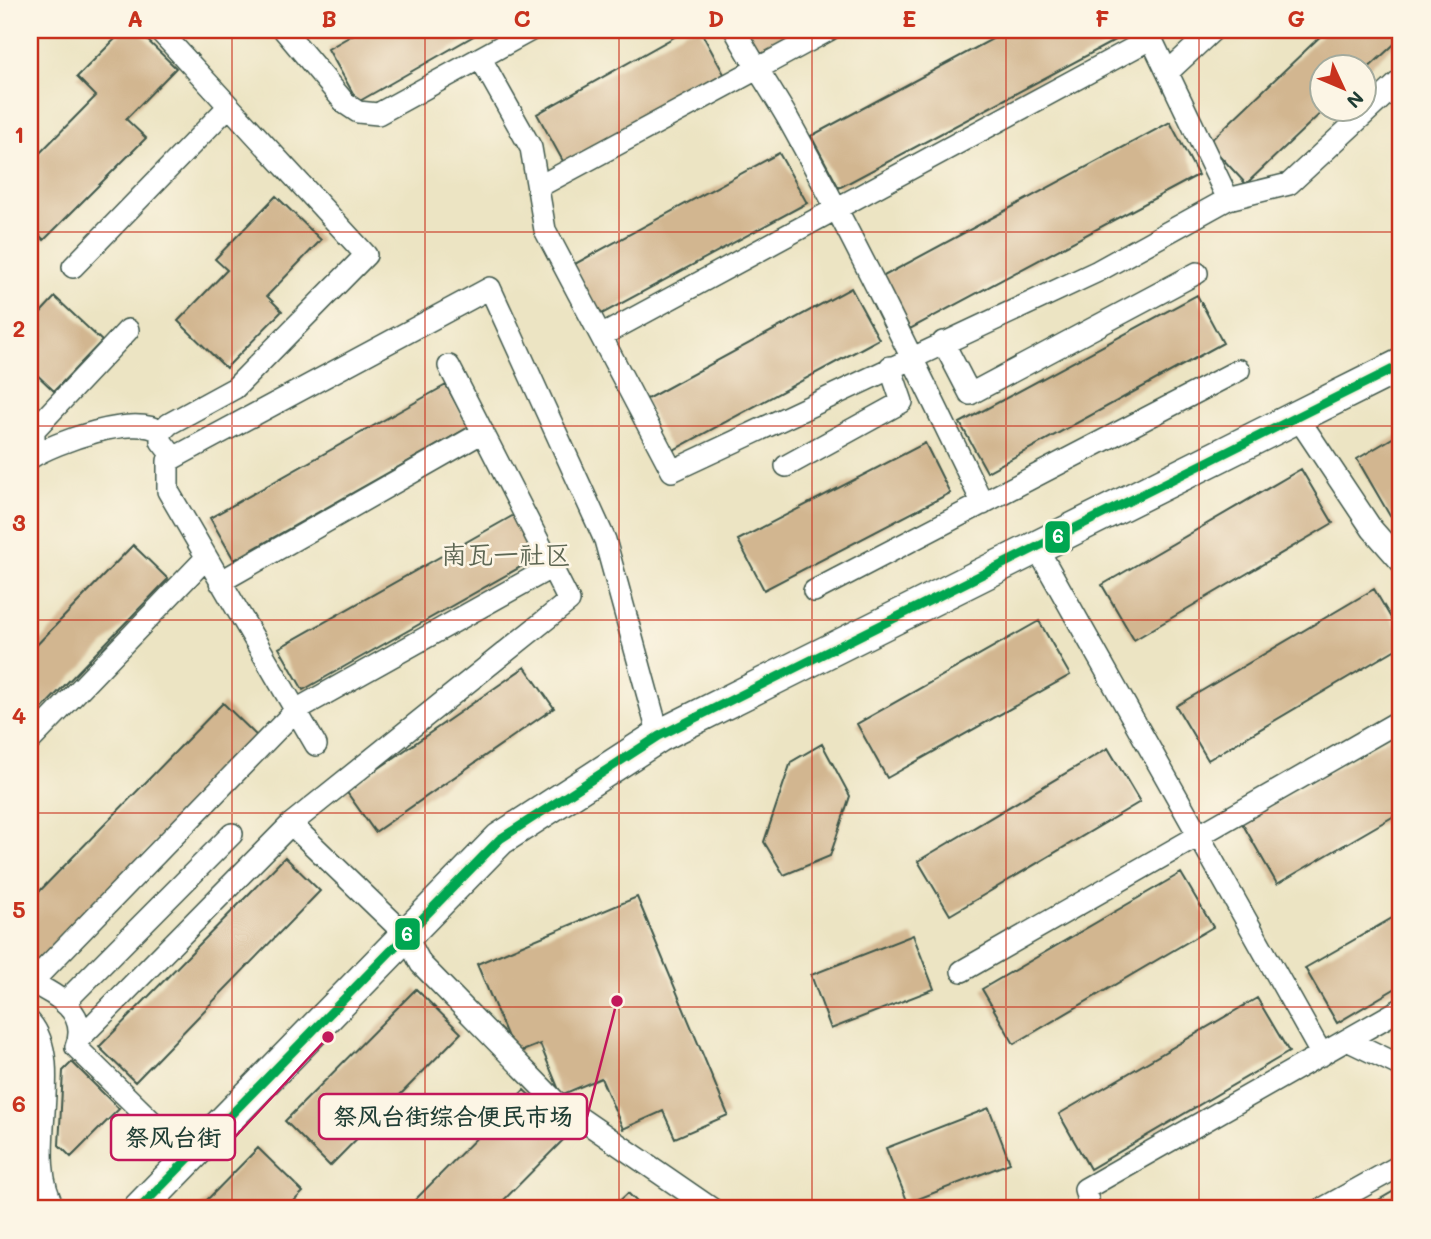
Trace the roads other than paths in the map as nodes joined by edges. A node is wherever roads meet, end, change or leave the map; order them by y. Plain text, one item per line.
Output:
1 (159, 30) edge
2 (284, 30) edge
3 (531, 30) edge
4 (735, 30) edge
5 (829, 30) edge
6 (1213, 30) edge
7 (1150, 34) edge
8 (481, 59) junction
9 (756, 69) junction
10 (1168, 72) junction
11 (1401, 80) edge
12 (229, 106) junction
13 (538, 187) junction
14 (1228, 199) junction
15 (835, 209) junction
16 (73, 267) dead end
17 (1197, 273) dead end
18 (128, 330) dead end
19 (601, 336) junction
20 (943, 342) junction
21 (912, 357) junction
22 (1401, 365) edge
23 (449, 366) dead end
24 (890, 367) junction
25 (1239, 370) dead end
26 (1298, 418) junction
27 (161, 432) junction
28 (483, 432) junction
29 (32, 457) edge
30 (174, 458) junction
31 (786, 466) dead end
32 (983, 504) junction
33 (1037, 548) junction
34 (206, 558) junction
35 (1401, 562) edge
36 (552, 567) junction
37 (220, 582) junction
38 (814, 591) dead end
39 (296, 710) junction
40 (1401, 720) edge
41 (659, 736) junction
42 (30, 741) edge
43 (316, 745) dead end
44 (291, 824) junction
45 (232, 834) dead end
46 (1199, 835) junction
47 (405, 934) junction
48 (962, 971) dead end
49 (31, 982) edge
50 (66, 1001) junction
51 (1401, 1009) edge
52 (30, 1022) edge
53 (80, 1038) junction
54 (1347, 1040) junction
55 (1322, 1055) junction
56 (1401, 1066) edge
57 (189, 1158) junction
58 (1401, 1165) edge
59 (55, 1209) edge
60 (139, 1209) edge
61 (712, 1209) edge
62 (1090, 1209) edge
63 (1322, 1209) edge

1 - 12 street
2 - 8 street
3 - 8 street
4 - 9 street
5 - 9 street
6 - 10 street
7 - 10 street
7 - 15 street
8 - 13 street
9 - 13 street
9 - 15 street
10 - 14 street
11 - 14 street
12 - 16 street
12 - 27 street
13 - 19 street
14 - 20 street
15 - 19 street
15 - 21 street
17 - 20 street
18 - 29 street
19 - 24 street
20 - 21 street
21 - 24 street
21 - 32 street
22 - 26 main road
23 - 28 street
24 - 31 street
25 - 32 street
26 - 33 main road
26 - 35 street
27 - 29 street
27 - 30 street
28 - 36 street
28 - 37 street
30 - 34 street
30 - 41 street
32 - 38 street
33 - 41 main road
33 - 46 street
34 - 37 street
34 - 42 street
36 - 39 street
36 - 44 street
37 - 39 street
39 - 43 street
39 - 49 street
40 - 46 street
41 - 47 main road
44 - 47 street
44 - 53 street
45 - 50 street
46 - 48 street
46 - 55 street
47 - 57 main road
47 - 61 street
49 - 50 street
50 - 53 street
51 - 54 street
52 - 59 street
53 - 57 street
54 - 55 street
54 - 56 street
55 - 62 street
57 - 60 main road
58 - 63 street

